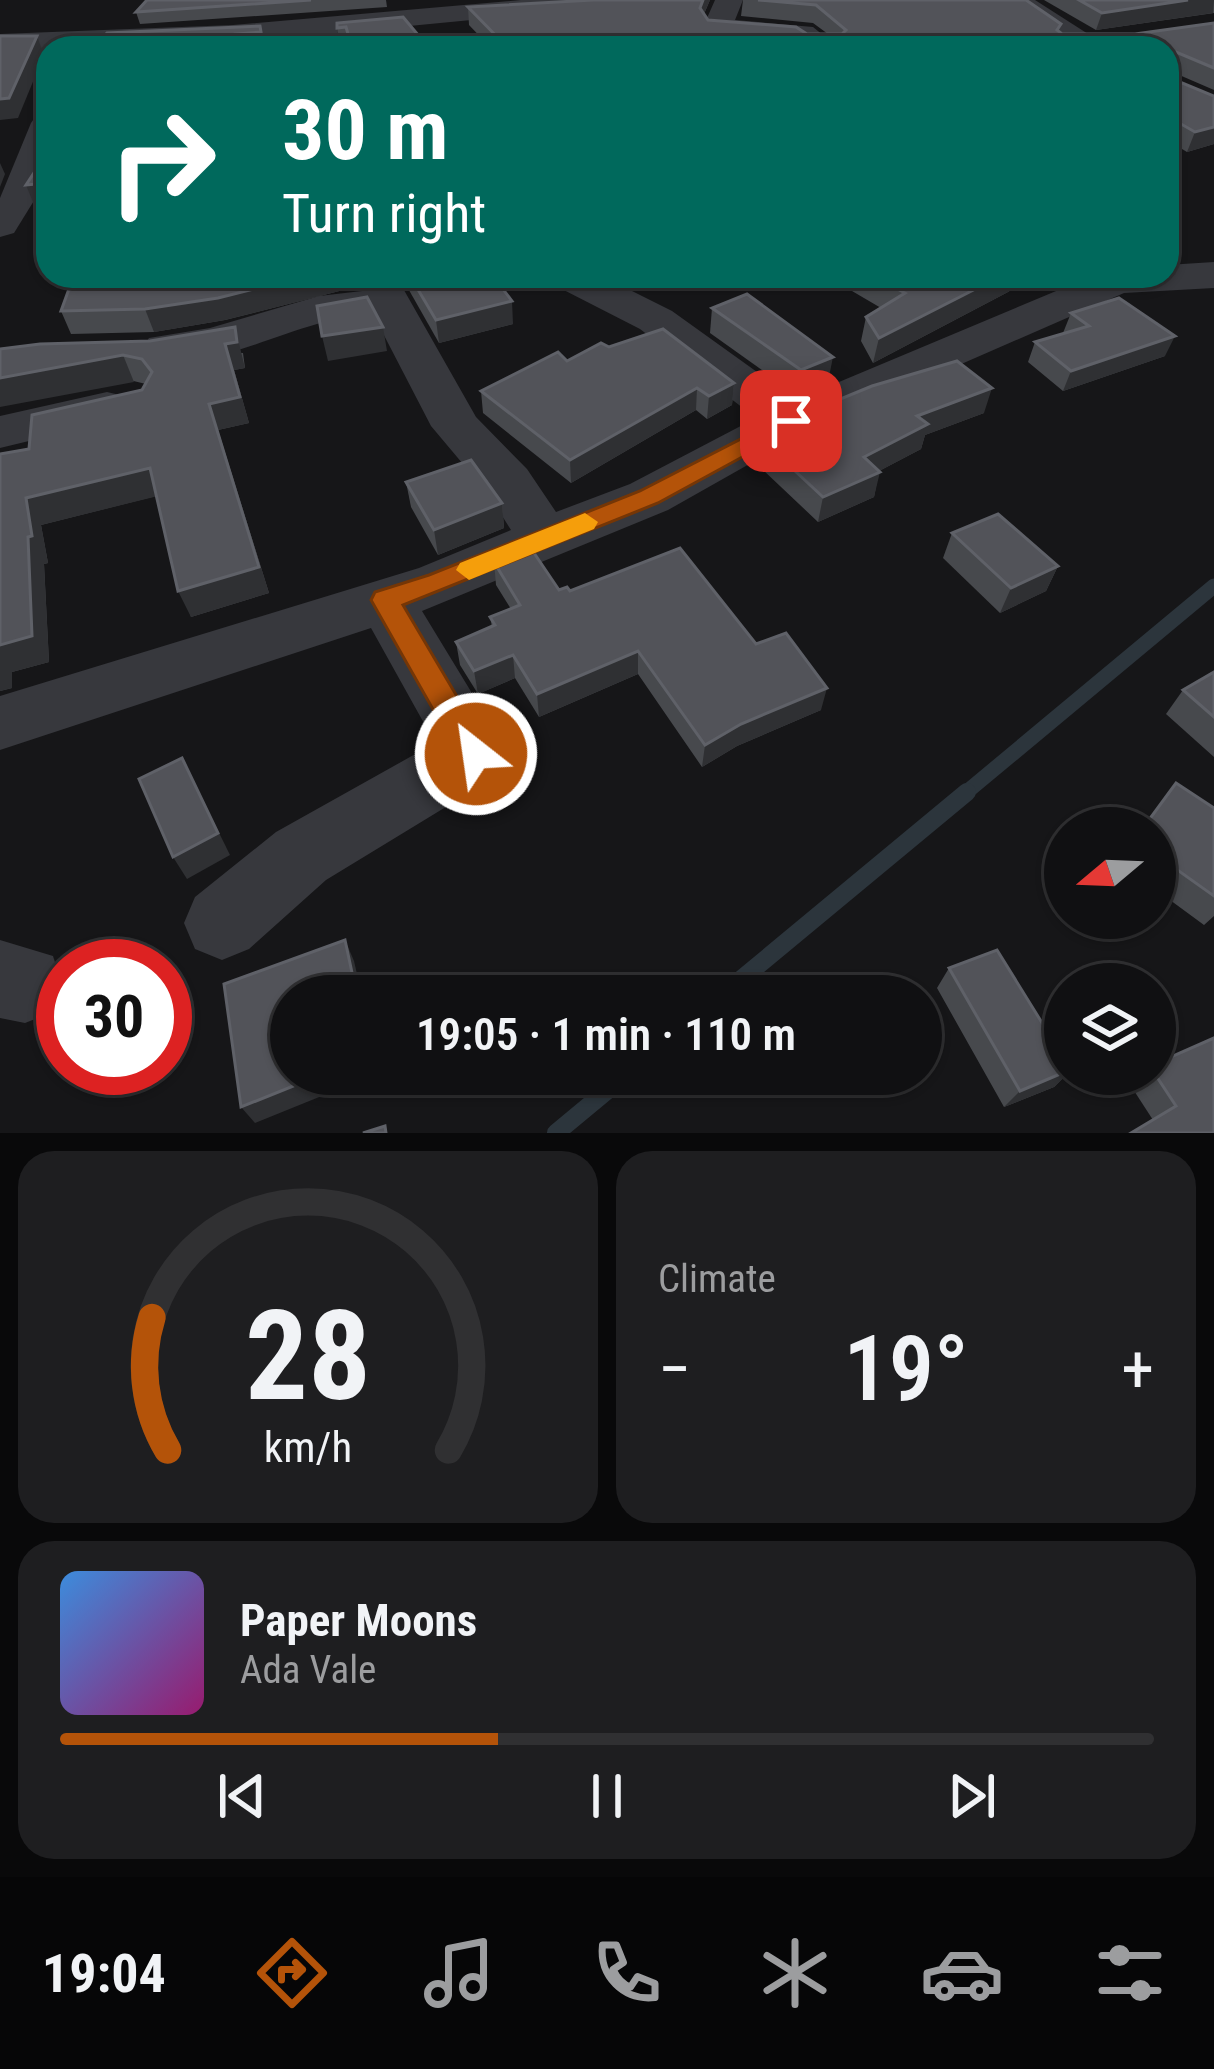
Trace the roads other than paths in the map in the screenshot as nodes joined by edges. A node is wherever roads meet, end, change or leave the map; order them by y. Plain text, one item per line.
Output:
1 (676, 0) edge
2 (1017, 0) edge
3 (51, 9) dead end
4 (442, 14) junction
5 (48, 36) edge
6 (318, 36) edge
7 (479, 36) edge
8 (735, 36) edge
9 (807, 36) edge
10 (1069, 36) edge
11 (36, 42) edge
12 (0, 43) edge
13 (36, 165) edge
14 (2, 241) edge
15 (382, 288) edge
16 (593, 288) edge
17 (1100, 288) edge
18 (791, 421) junction
19 (0, 432) edge
20 (545, 538) junction
21 (385, 600) junction
22 (0, 723) edge
23 (222, 923) dead end

1 - 4 street
2 - 10 street
3 - 5 street
4 - 6 street
4 - 7 street
8 - 9 street
11 - 12 street
13 - 14 street
15 - 19 street
15 - 20 street
16 - 18 street
17 - 18 street
18 - 20 street
20 - 21 street
21 - 22 street
21 - 23 street

